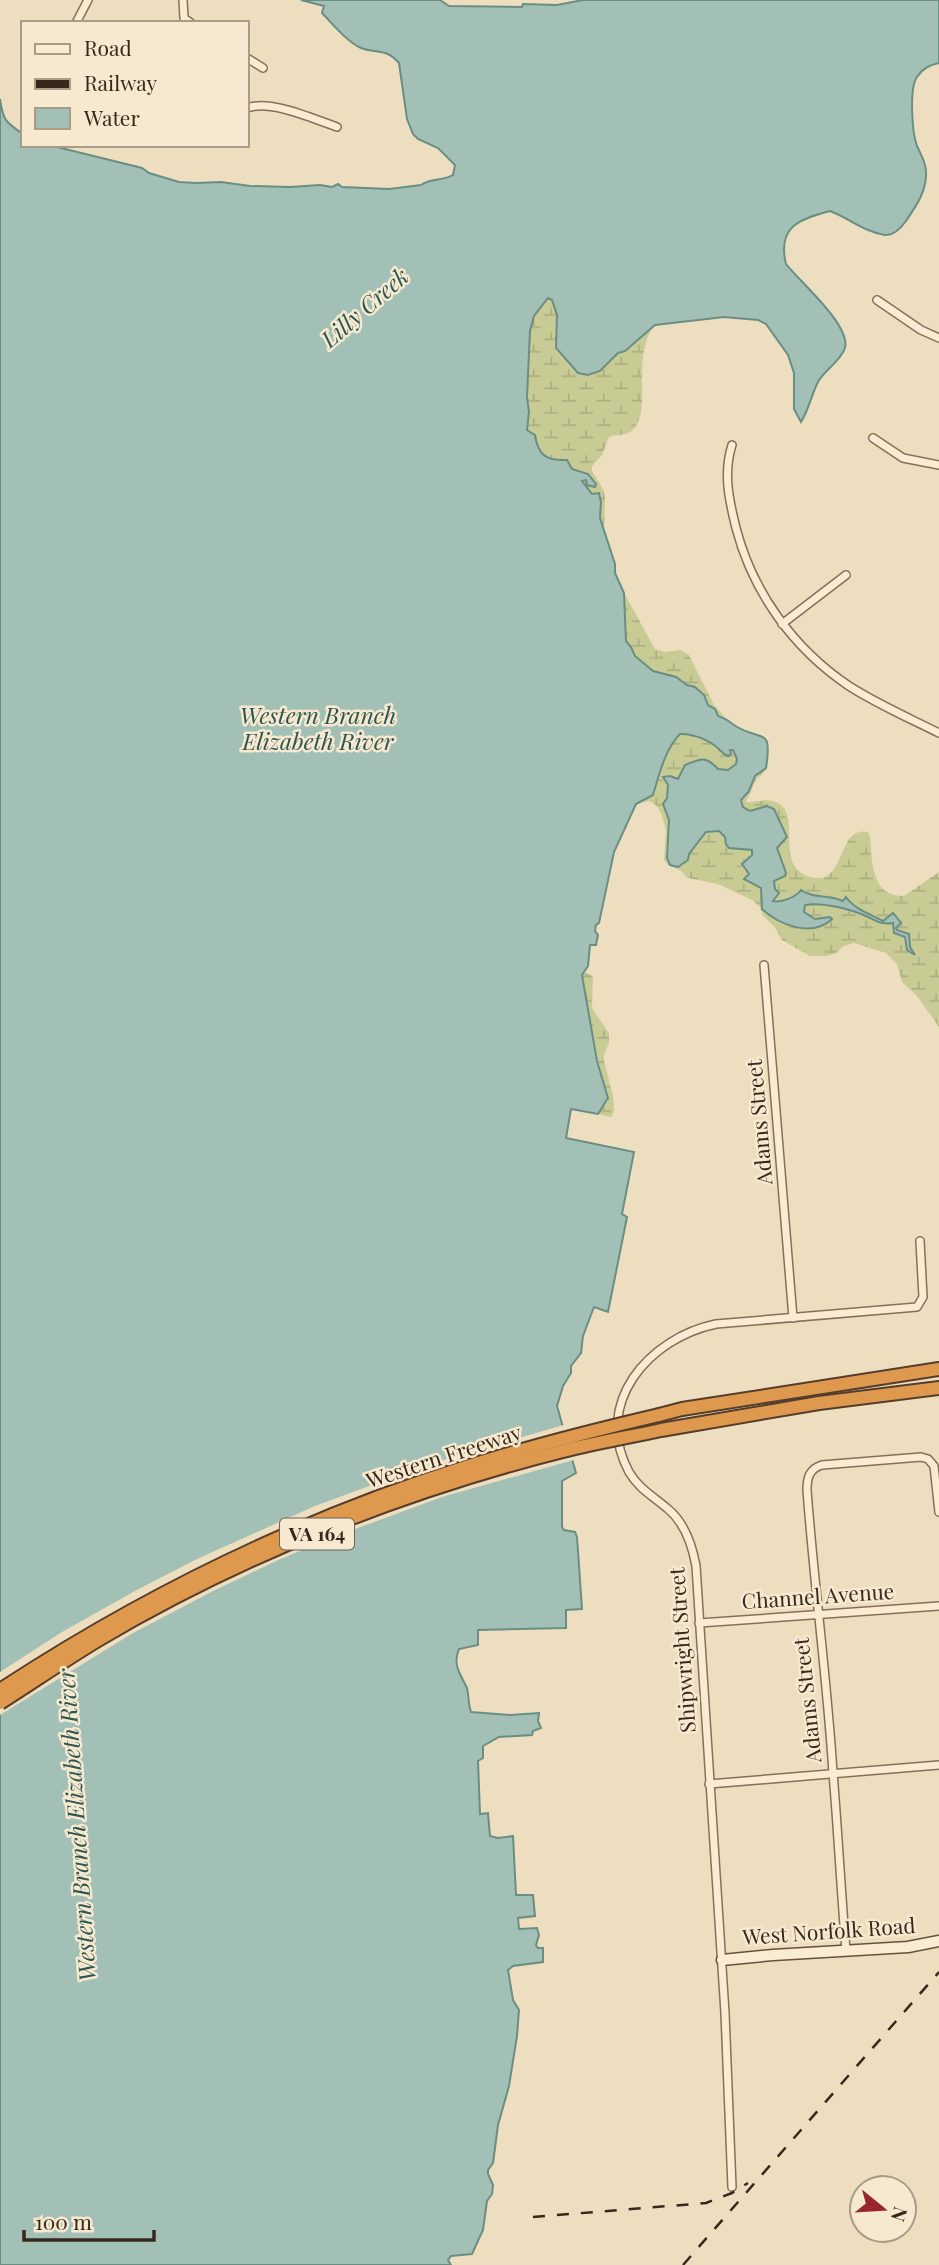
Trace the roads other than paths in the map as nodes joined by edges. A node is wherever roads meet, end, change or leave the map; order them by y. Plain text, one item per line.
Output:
1 (88, 0) edge
2 (183, 0) edge
3 (77, 21) edge
4 (188, 21) edge
5 (248, 59) edge
6 (264, 68) dead end
7 (248, 108) edge
8 (337, 127) dead end
9 (877, 300) dead end
10 (939, 338) edge
11 (873, 438) dead end
12 (732, 445) dead end
13 (939, 465) edge
14 (846, 575) dead end
15 (782, 624) junction
16 (939, 733) edge
17 (764, 965) dead end
18 (920, 1241) dead end
19 (793, 1318) junction
20 (939, 1369) edge
21 (939, 1388) edge
22 (883, 1395) junction
23 (939, 1396) edge
24 (939, 1512) edge
25 (939, 1606) edge
26 (817, 1615) junction
27 (699, 1623) junction
28 (0, 1690) edge
29 (0, 1703) edge
30 (939, 1765) edge
31 (834, 1773) junction
32 (709, 1784) junction
33 (939, 1941) edge
34 (846, 1950) junction
35 (722, 1960) junction
36 (732, 2188) dead end

1 - 3 street
2 - 4 street
5 - 6 street
7 - 8 street
9 - 10 street
11 - 13 street
12 - 15 street
14 - 15 street
15 - 16 street
17 - 19 street, Adams Street
18 - 19 street, Shipwright Street
19 - 27 street, Shipwright Street
20 - 28 highway, Western Freeway / VA 164, bridge
21 - 22 highway, Western Freeway / VA 164
22 - 23 highway
22 - 29 highway, Western Freeway / VA 164, bridge
24 - 26 street, Adams Street
25 - 26 street, Channel Avenue
26 - 27 street, Channel Avenue
26 - 31 street, Adams Street
27 - 32 street, Shipwright Street
30 - 31 street
31 - 32 street
31 - 34 street, Adams Street
32 - 35 street, Shipwright Street
33 - 34 street, West Norfolk Road
34 - 35 street, West Norfolk Road
35 - 36 street, Shipwright Street

